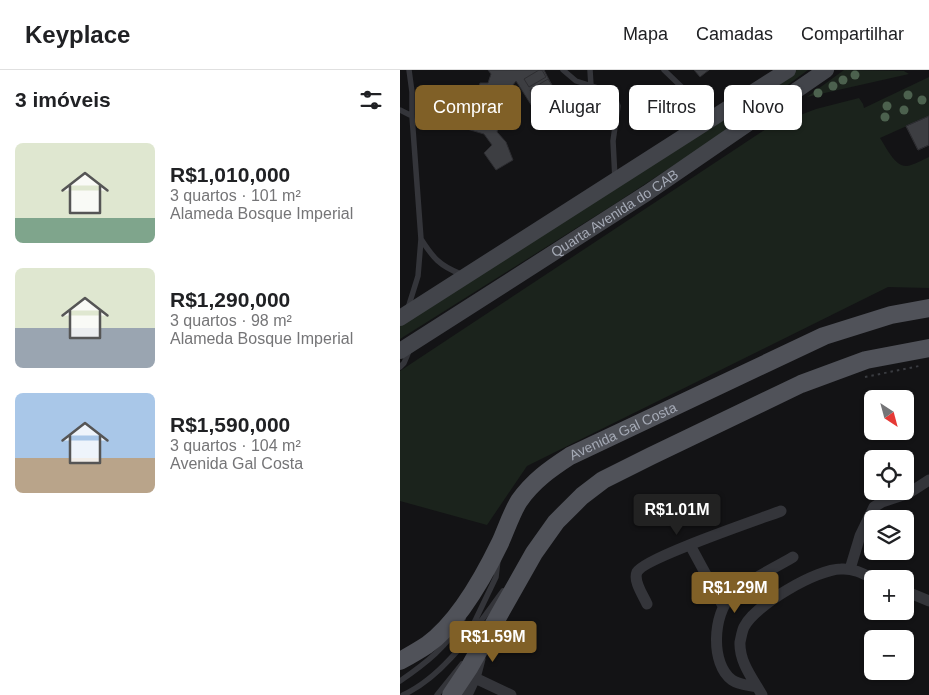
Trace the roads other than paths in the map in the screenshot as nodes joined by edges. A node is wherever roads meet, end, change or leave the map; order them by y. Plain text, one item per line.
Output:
1 (410, 70) edge
2 (563, 70) edge
3 (590, 70) edge
4 (664, 70) edge
5 (788, 70) edge
6 (826, 70) edge
7 (588, 85) edge
8 (591, 85) edge
9 (400, 110) edge
10 (412, 116) junction
11 (715, 118) junction
12 (615, 130) edge
13 (615, 181) junction
14 (421, 239) junction
15 (466, 276) junction
16 (929, 308) edge
17 (403, 315) edge
18 (406, 347) edge
19 (929, 348) edge
20 (400, 367) edge
21 (929, 480) edge
22 (782, 511) dead end
23 (499, 545) junction
24 (690, 545) junction
25 (534, 553) junction
26 (793, 557) dead end
27 (850, 569) junction
28 (864, 575) edge
29 (511, 581) junction
30 (914, 595) edge
31 (470, 596) junction
32 (929, 601) edge
33 (647, 604) dead end
34 (724, 606) junction
35 (476, 638) junction
36 (400, 661) edge
37 (475, 678) junction
38 (400, 681) edge
39 (760, 691) edge
40 (403, 695) edge
41 (437, 695) edge
42 (451, 695) edge
43 (467, 695) edge
44 (511, 695) edge

1 - 10 lane
2 - 7 lane
3 - 8 lane
4 - 11 lane
5 - 11 main road, Quarta Avenida do CAB
6 - 18 main road, Quarta Avenida do CAB
9 - 10 lane
10 - 14 lane
11 - 13 main road, Quarta Avenida do CAB
12 - 13 lane
13 - 15 main road, Quarta Avenida do CAB
14 - 15 lane
14 - 17 lane
15 - 17 main road, Quarta Avenida do CAB
16 - 23 main road, Avenida Gal Costa
18 - 20 lane
19 - 25 main road
21 - 27 street
22 - 24 street
23 - 31 main road, Avenida Gal Costa
23 - 35 lane
24 - 33 street
24 - 34 street
25 - 29 lane
25 - 35 main road
26 - 34 street
27 - 28 street
27 - 39 street
29 - 35 lane
29 - 41 lane
30 - 32 street
31 - 36 main road, Avenida Gal Costa
31 - 38 lane
34 - 39 street
35 - 37 street
35 - 40 lane
35 - 42 main road
37 - 43 street
37 - 44 street

